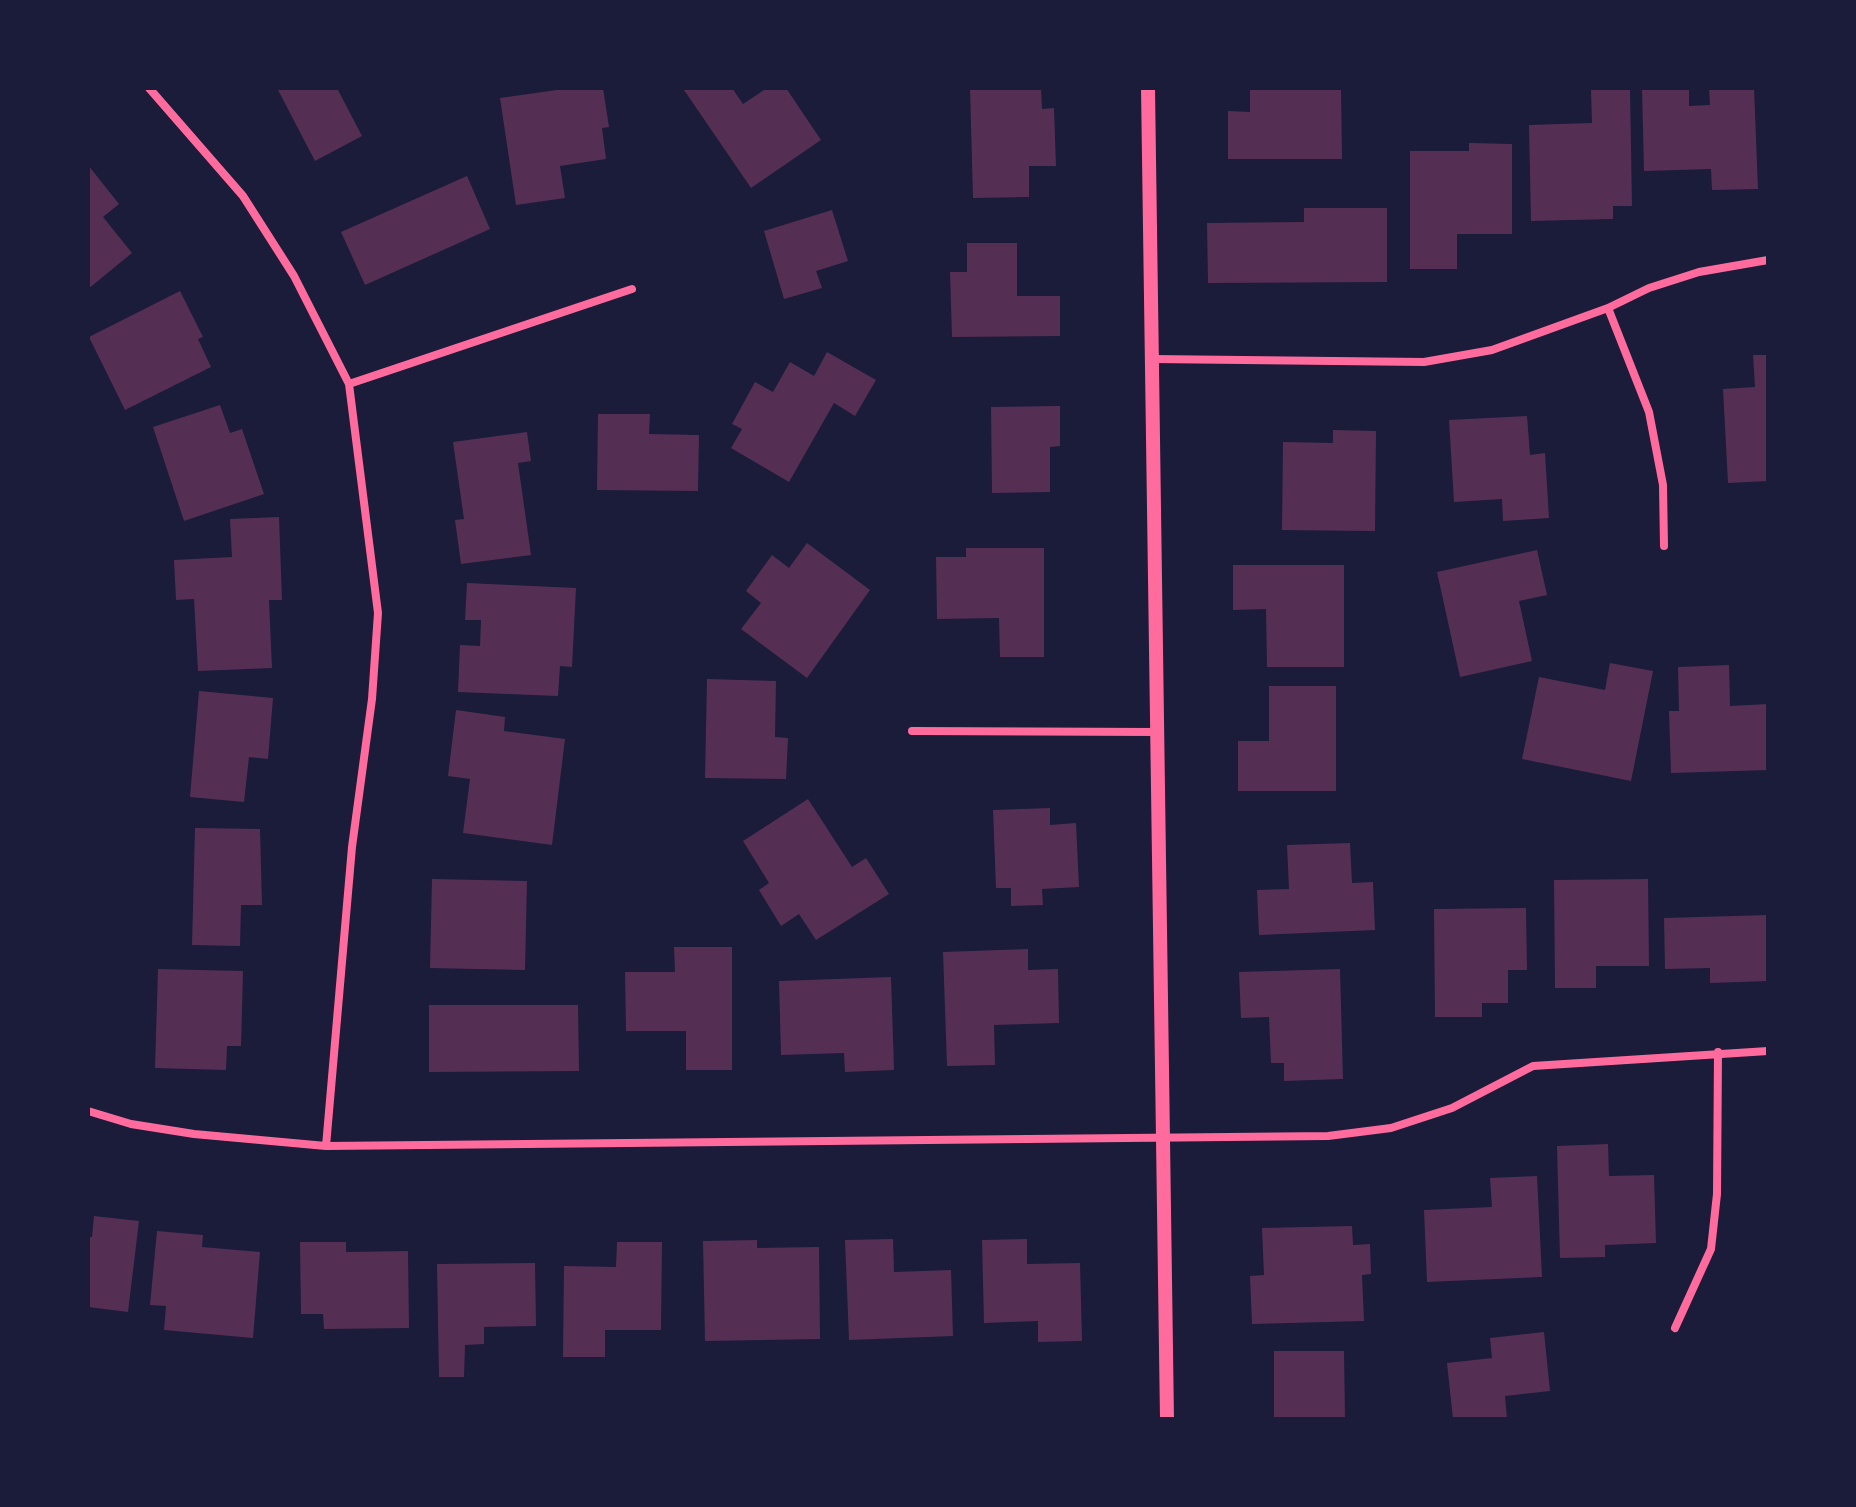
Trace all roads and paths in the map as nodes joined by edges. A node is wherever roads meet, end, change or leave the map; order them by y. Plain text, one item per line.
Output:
1 (149, 88) edge
2 (1148, 88) edge
3 (1768, 260) edge
4 (632, 289) dead end
5 (1608, 308) junction
6 (1152, 359) junction
7 (349, 384) junction
8 (1664, 546) dead end
9 (912, 731) dead end
10 (1157, 732) junction
11 (1768, 1051) edge
12 (1718, 1052) junction
13 (88, 1111) edge
14 (1162, 1141) junction
15 (326, 1146) junction
16 (1675, 1328) dead end
17 (1167, 1419) edge

1 - 7 street
2 - 6 street
3 - 5 street
4 - 7 street
5 - 6 street
5 - 8 street
6 - 10 street
7 - 15 street
9 - 10 street
10 - 14 street
11 - 12 street
12 - 14 street
12 - 16 street
13 - 15 street
14 - 15 street
14 - 17 street

